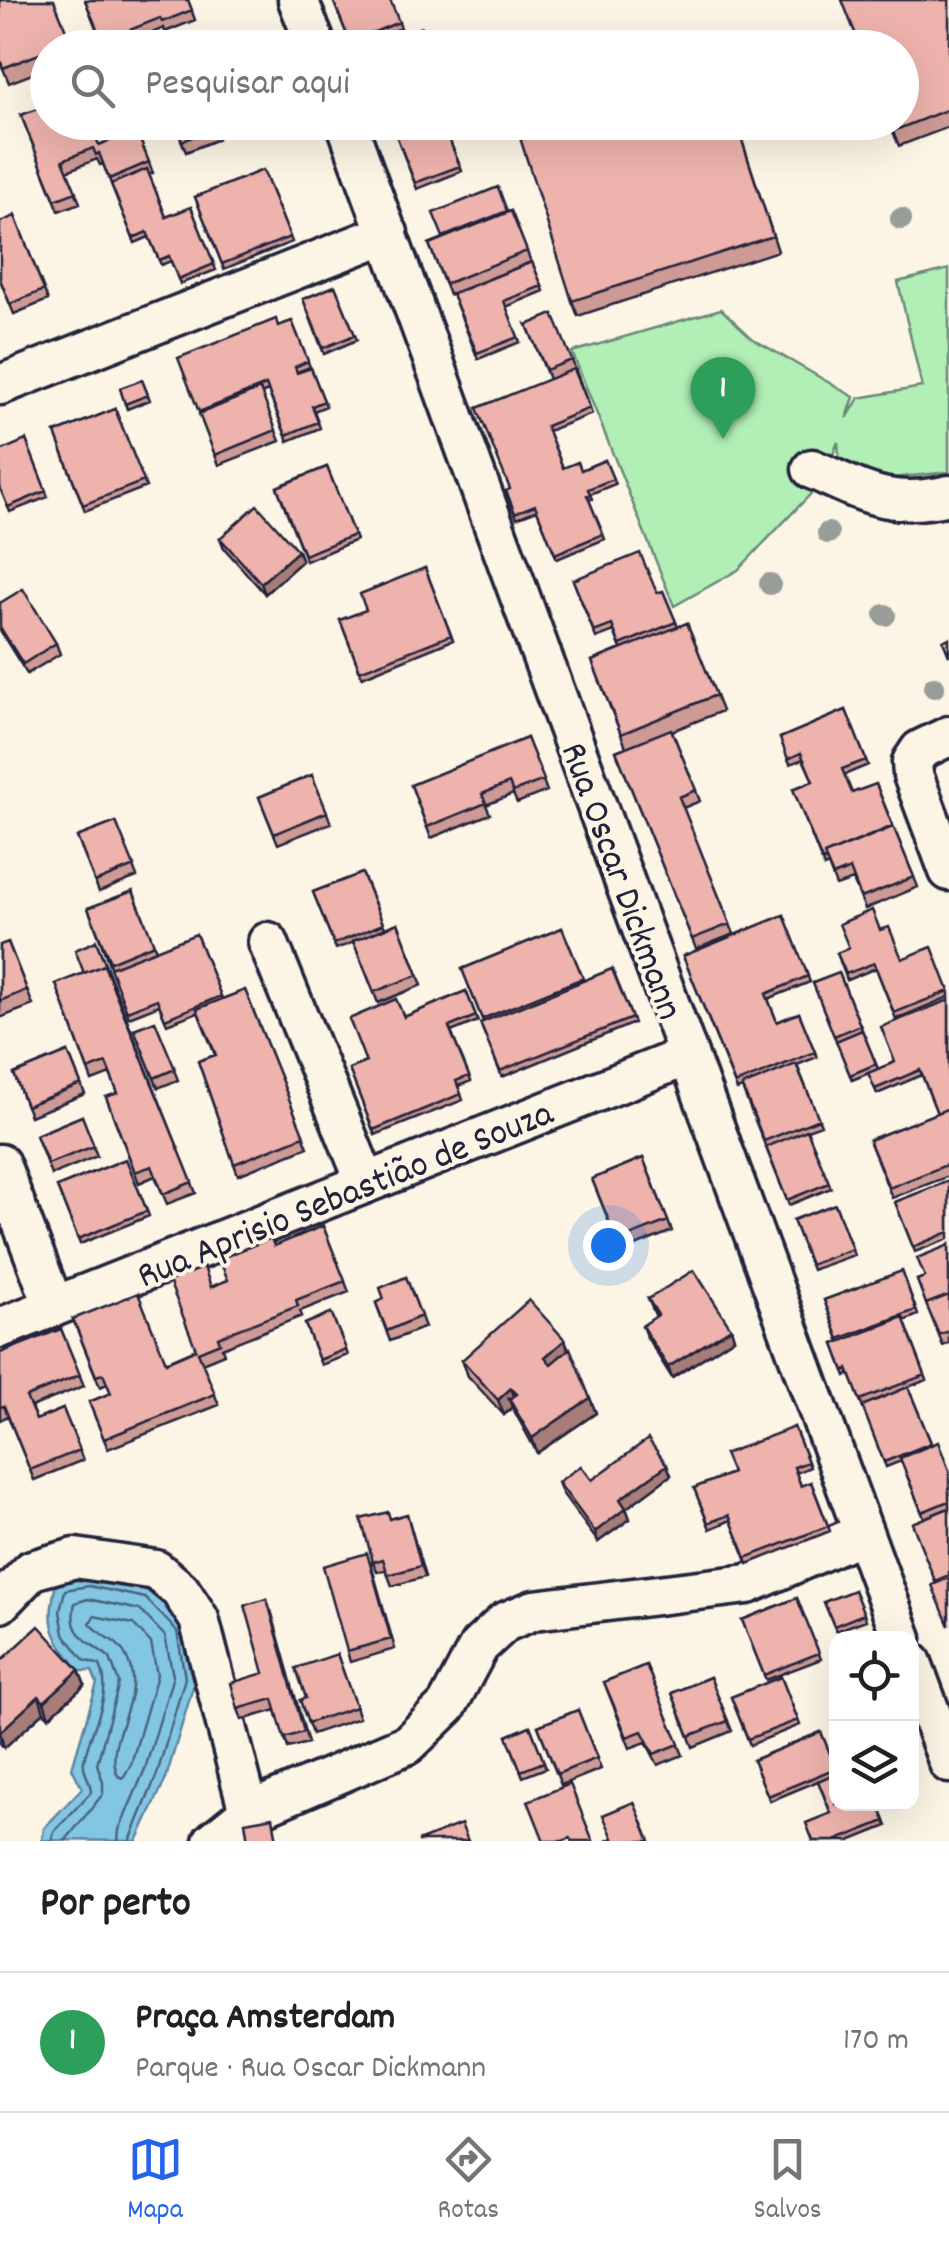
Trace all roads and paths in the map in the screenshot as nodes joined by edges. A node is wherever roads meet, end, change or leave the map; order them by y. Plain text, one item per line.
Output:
1 (298, 0) edge
2 (310, 30) edge
3 (353, 140) edge
4 (388, 233) junction
5 (0, 385) edge
6 (812, 469) dead end
7 (949, 494) edge
8 (949, 736) edge
9 (949, 871) edge
10 (268, 942) dead end
11 (687, 1056) junction
12 (0, 1164) edge
13 (366, 1183) junction
14 (54, 1307) junction
15 (0, 1328) edge
16 (863, 1533) junction
17 (0, 1602) edge
18 (899, 1631) edge
19 (919, 1682) edge
20 (949, 1764) edge
21 (249, 1812) junction
22 (213, 1841) edge

1 - 2 street
3 - 4 street, Rua Oscar Dickmann
4 - 5 street
4 - 11 street, Rua Oscar Dickmann
6 - 7 street
8 - 9 street
10 - 13 street
11 - 13 street, Rua Aprisio Sebastião de Souza
11 - 16 street, Rua Oscar Dickmann
12 - 14 street
13 - 14 street, Rua Aprisio Sebastião de Souza
14 - 15 street, Rua Aprisio Sebastião de Souza
16 - 18 street, Rua Oscar Dickmann
16 - 21 street
17 - 21 street
19 - 20 street
21 - 22 street

